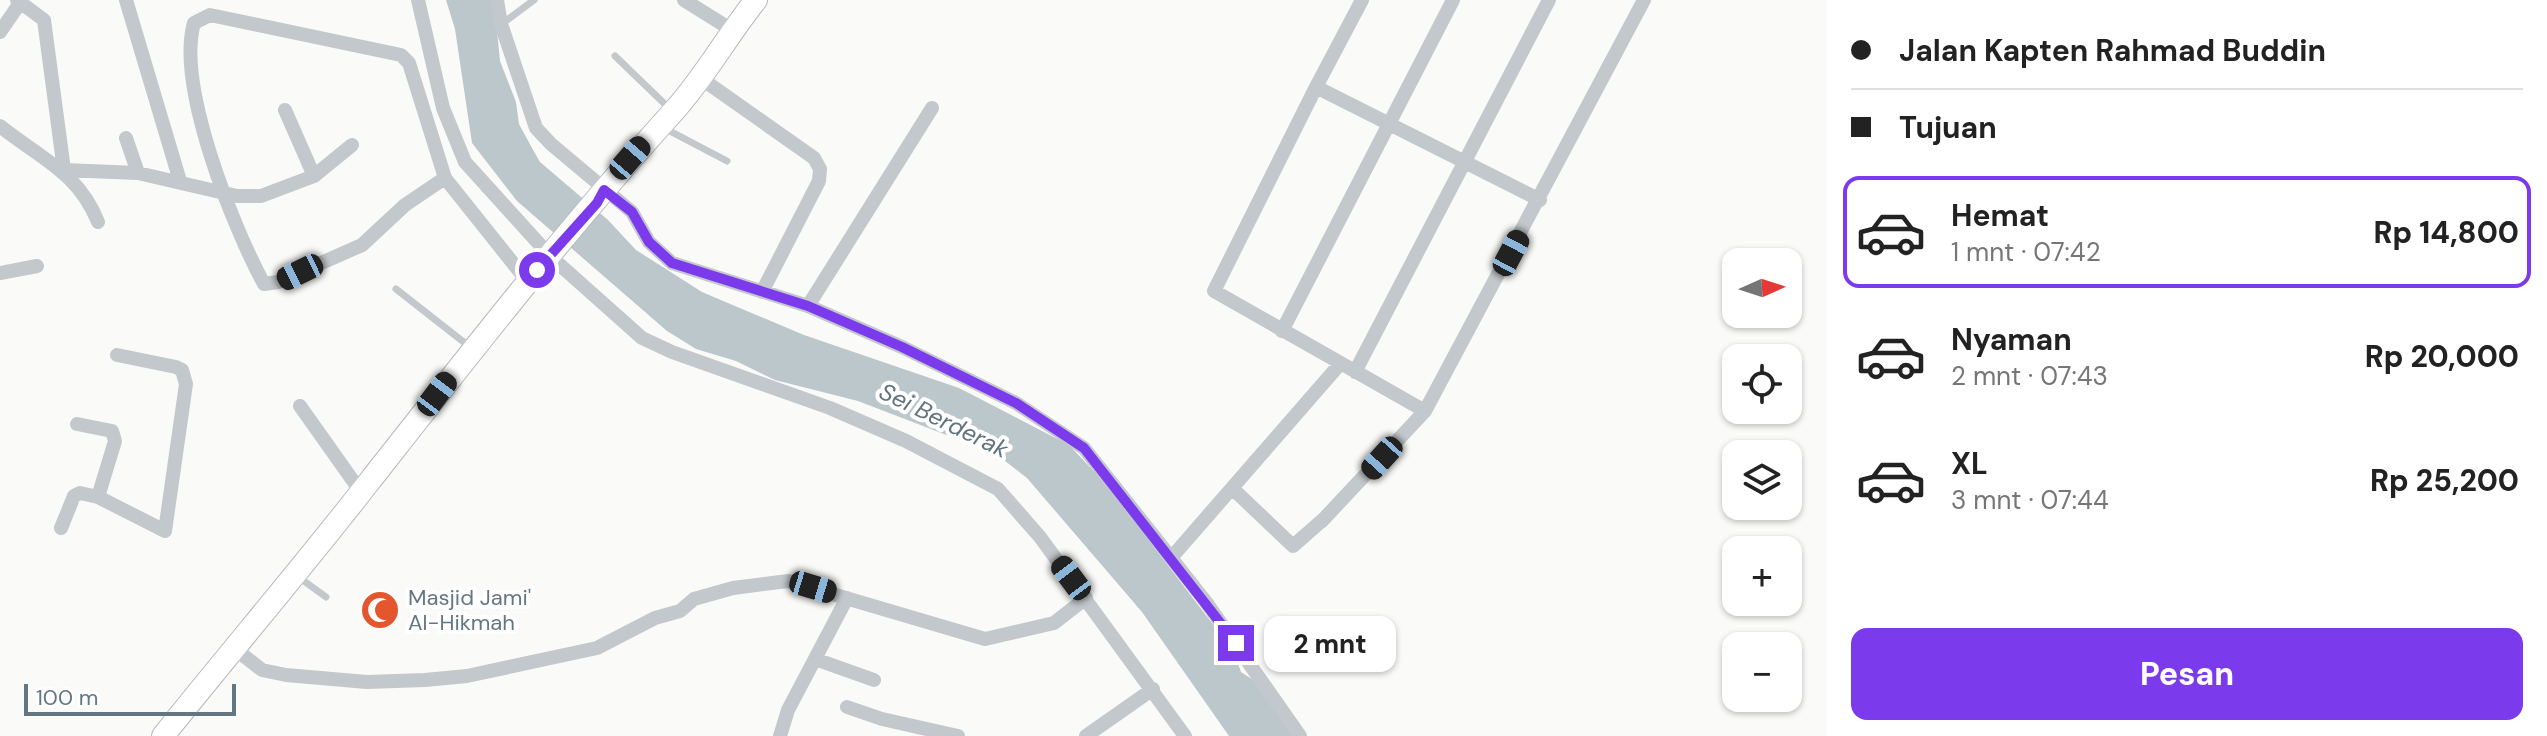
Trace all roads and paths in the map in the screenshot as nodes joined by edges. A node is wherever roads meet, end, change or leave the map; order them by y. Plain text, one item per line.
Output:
1 (126, 0) edge
2 (418, 0) edge
3 (497, 0) edge
4 (534, 0) edge
5 (684, 0) edge
6 (756, 0) edge
7 (1362, 0) edge
8 (1453, 0) edge
9 (1549, 0) edge
10 (1644, 0) edge
11 (20, 1) edge
12 (501, 24) junction
13 (732, 30) junction
14 (0, 32) edge
15 (615, 56) dead end
16 (699, 77) junction
17 (1316, 87) junction
18 (932, 108) dead end
19 (285, 110) dead end
20 (666, 118) junction
21 (1389, 122) junction
22 (0, 126) edge
23 (126, 138) dead end
24 (352, 145) dead end
25 (727, 161) dead end
26 (1465, 162) junction
27 (64, 170) junction
28 (138, 173) junction
29 (314, 176) junction
30 (445, 178) junction
31 (180, 181) junction
32 (222, 192) junction
33 (600, 196) junction
34 (1540, 200) junction
35 (98, 222) dead end
36 (557, 248) junction
37 (37, 266) dead end
38 (0, 273) edge
39 (528, 282) junction
40 (396, 289) dead end
41 (762, 292) junction
42 (808, 306) junction
43 (1282, 331) junction
44 (472, 348) junction
45 (117, 355) dead end
46 (1340, 364) junction
47 (1355, 372) junction
48 (300, 406) dead end
49 (1425, 411) junction
50 (77, 424) dead end
51 (1232, 488) junction
52 (361, 492) junction
53 (98, 497) junction
54 (61, 528) dead end
55 (1171, 558) junction
56 (295, 575) junction
57 (326, 597) dead end
58 (847, 598) junction
59 (1086, 598) junction
60 (234, 648) junction
61 (815, 659) junction
62 (874, 680) dead end
63 (1153, 689) junction
64 (847, 707) dead end
65 (784, 723) edge
66 (163, 736) edge
67 (958, 736) edge
68 (1086, 736) edge
69 (1185, 736) edge
70 (1300, 736) edge

1 - 31 street
2 - 36 street
3 - 12 street
4 - 12 lane
5 - 13 street
6 - 13 main road
7 - 17 street
8 - 21 street
9 - 26 street
10 - 34 street
11 - 14 street
11 - 27 street
12 - 33 street
13 - 16 main road
15 - 20 lane
16 - 20 main road
16 - 41 street
17 - 21 street
17 - 43 street
18 - 42 street
19 - 29 street
20 - 25 lane
20 - 33 main road
21 - 26 street
21 - 43 street
22 - 27 street
23 - 28 street
24 - 29 street
26 - 34 street
26 - 47 street
27 - 28 street
27 - 35 street
28 - 31 street
29 - 32 street
30 - 32 street
30 - 32 street
30 - 39 street
31 - 32 street
33 - 36 main road
33 - 41 street
34 - 49 street
36 - 39 main road
36 - 59 street
37 - 38 street
39 - 44 main road
40 - 44 lane
41 - 42 street
42 - 55 street
43 - 46 street
44 - 52 main road
45 - 53 street
46 - 47 street
46 - 51 street
47 - 49 street
48 - 52 street
49 - 51 street
50 - 53 street
51 - 55 street
52 - 56 main road
53 - 54 street
55 - 70 street
56 - 57 lane
56 - 60 main road
58 - 59 street
58 - 60 street
58 - 61 street
59 - 63 street
60 - 66 main road
61 - 62 street
61 - 65 street
63 - 68 street
63 - 69 street
64 - 67 street

